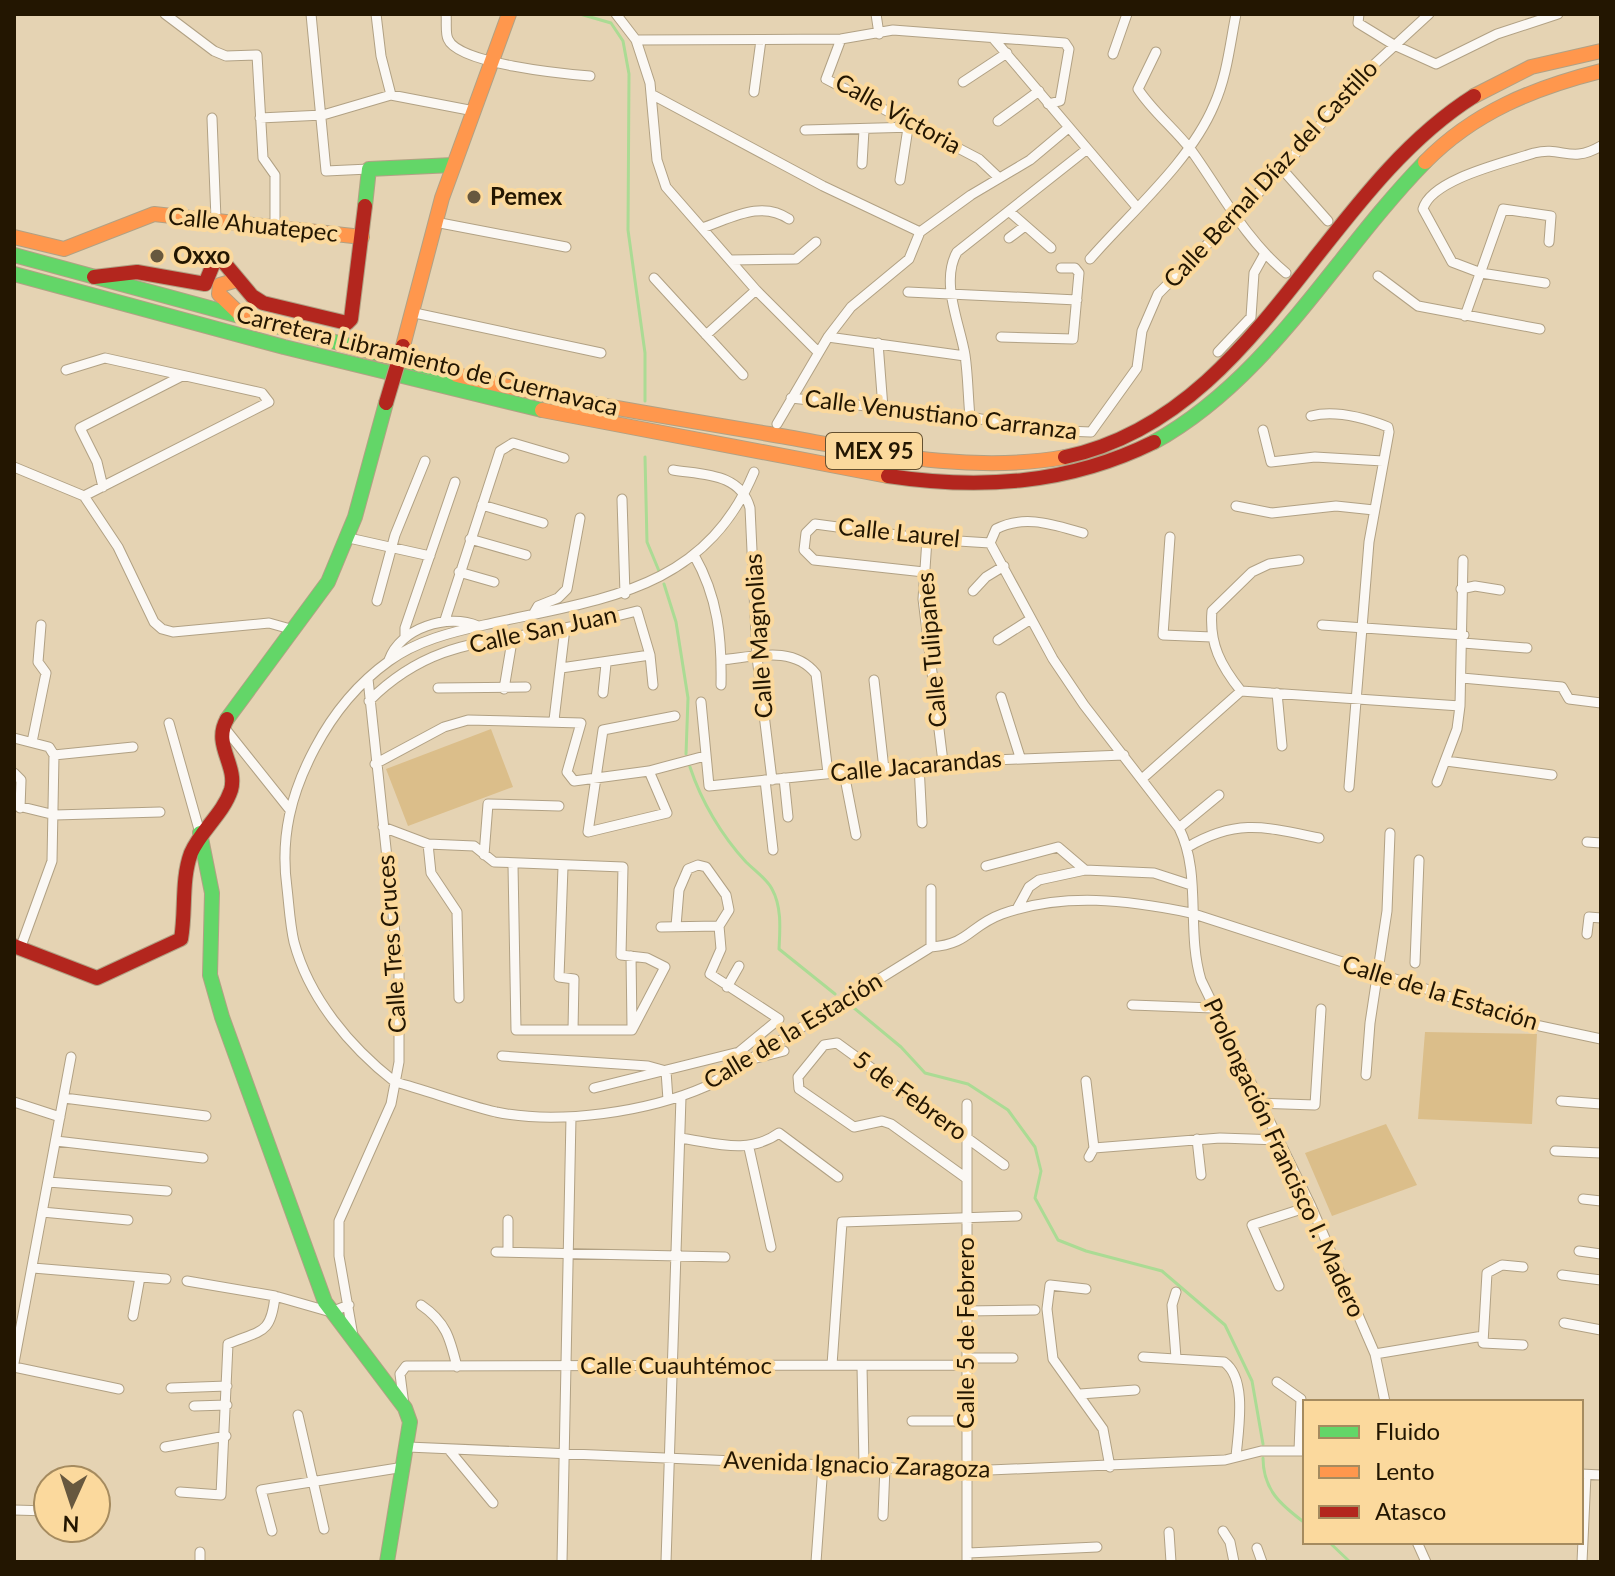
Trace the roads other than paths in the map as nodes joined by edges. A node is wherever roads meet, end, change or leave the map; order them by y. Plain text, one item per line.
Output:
1 (165, 14) edge
2 (311, 14) edge
3 (376, 14) edge
4 (446, 14) edge
5 (509, 14) edge
6 (616, 14) edge
7 (876, 14) edge
8 (1127, 14) edge
9 (1236, 14) edge
10 (1359, 14) edge
11 (1429, 14) edge
12 (1558, 14) edge
13 (879, 34) junction
14 (993, 37) junction
15 (841, 39) junction
16 (636, 40) junction
17 (761, 40) junction
18 (1394, 45) junction
19 (1601, 51) edge
20 (1156, 52) dead end
21 (1007, 53) junction
22 (1113, 54) dead end
23 (490, 59) junction
24 (1601, 71) edge
25 (590, 76) dead end
26 (963, 82) dead end
27 (1039, 91) junction
28 (754, 92) dead end
29 (651, 94) junction
30 (391, 95) junction
31 (1048, 104) junction
32 (474, 111) junction
33 (323, 115) junction
34 (212, 118) dead end
35 (260, 118) junction
36 (998, 121) dead end
37 (914, 127) junction
38 (1067, 129) junction
39 (805, 130) dead end
40 (864, 130) junction
41 (1083, 146) junction
42 (1601, 146) edge
43 (1190, 149) junction
44 (862, 164) dead end
45 (453, 165) junction
46 (369, 169) junction
47 (1282, 169) junction
48 (998, 177) junction
49 (900, 180) dead end
50 (1136, 206) junction
51 (1010, 212) junction
52 (1233, 217) junction
53 (216, 219) junction
54 (789, 219) dead end
55 (1328, 221) dead end
56 (435, 222) junction
57 (1025, 226) junction
58 (275, 227) junction
59 (702, 228) junction
60 (920, 232) junction
61 (14, 237) edge
62 (362, 237) junction
63 (1009, 238) dead end
64 (816, 242) dead end
65 (1549, 242) dead end
66 (566, 247) dead end
67 (1051, 248) dead end
68 (14, 255) edge
69 (1264, 255) junction
70 (1090, 259) dead end
71 (731, 260) junction
72 (1061, 268) dead end
73 (1286, 273) dead end
74 (1481, 273) junction
75 (14, 274) edge
76 (1378, 276) dead end
77 (94, 277) junction
78 (654, 278) dead end
79 (237, 280) junction
80 (1545, 283) dead end
81 (756, 290) junction
82 (908, 292) dead end
83 (952, 297) junction
84 (1077, 300) junction
85 (410, 312) junction
86 (1465, 316) junction
87 (244, 318) junction
88 (1540, 329) dead end
89 (706, 335) junction
90 (828, 337) junction
91 (1001, 337) dead end
92 (878, 343) junction
93 (818, 352) junction
94 (1218, 352) dead end
95 (601, 353) dead end
96 (965, 356) junction
97 (66, 370) dead end
98 (743, 375) dead end
99 (180, 377) junction
100 (791, 398) junction
101 (883, 408) junction
102 (1311, 416) dead end
103 (970, 417) junction
104 (777, 424) dead end
105 (1263, 430) dead end
106 (1091, 432) joint
107 (564, 458) dead end
108 (425, 461) dead end
109 (1383, 461) junction
110 (14, 467) edge
111 (673, 470) dead end
112 (754, 472) dead end
113 (455, 482) dead end
114 (103, 487) junction
115 (745, 492) junction
116 (84, 496) junction
117 (622, 499) dead end
118 (482, 505) junction
119 (1236, 506) dead end
120 (1374, 510) junction
121 (580, 518) dead end
122 (543, 523) dead end
123 (1083, 533) dead end
124 (1170, 537) dead end
125 (349, 538) junction
126 (470, 539) junction
127 (927, 539) junction
128 (990, 543) junction
129 (392, 547) junction
130 (526, 555) dead end
131 (694, 555) junction
132 (430, 556) junction
133 (1299, 560) dead end
134 (1463, 560) dead end
135 (1004, 566) junction
136 (459, 572) junction
137 (924, 572) junction
138 (494, 582) dead end
139 (1461, 589) junction
140 (1500, 590) dead end
141 (973, 591) dead end
142 (625, 594) junction
143 (377, 601) dead end
144 (534, 613) junction
145 (1031, 619) junction
146 (445, 620) junction
147 (41, 625) dead end
148 (1322, 625) dead end
149 (478, 626) junction
150 (1364, 627) junction
151 (565, 628) junction
152 (294, 630) junction
153 (513, 635) junction
154 (405, 637) junction
155 (1212, 637) junction
156 (1464, 639) junction
157 (998, 640) dead end
158 (1527, 648) dead end
159 (650, 655) junction
160 (757, 657) junction
161 (389, 660) junction
162 (721, 660) junction
163 (606, 664) junction
164 (561, 668) junction
165 (1462, 678) junction
166 (368, 679) junction
167 (874, 680) dead end
168 (653, 685) dead end
169 (721, 685) dead end
170 (526, 687) dead end
171 (438, 688) dead end
172 (504, 689) junction
173 (1241, 691) junction
174 (603, 693) dead end
175 (1277, 693) junction
176 (1001, 697) dead end
177 (1356, 698) junction
178 (369, 701) junction
179 (701, 702) dead end
180 (1601, 703) edge
181 (1460, 706) junction
182 (675, 716) dead end
183 (554, 720) junction
184 (169, 723) dead end
185 (223, 726) junction
186 (14, 738) edge
187 (32, 742) junction
188 (1282, 746) dead end
189 (133, 747) dead end
190 (54, 755) junction
191 (1124, 755) junction
192 (705, 756) junction
193 (1020, 757) junction
194 (1446, 761) junction
195 (943, 762) junction
196 (375, 764) junction
197 (919, 765) junction
198 (884, 769) junction
199 (649, 771) junction
200 (14, 773) edge
201 (828, 773) junction
202 (844, 773) junction
203 (1552, 775) dead end
204 (784, 778) junction
205 (1143, 778) junction
206 (596, 780) junction
207 (769, 780) junction
208 (1437, 782) dead end
209 (1349, 787) dead end
210 (1219, 795) dead end
211 (559, 806) dead end
212 (17, 807) edge
213 (290, 810) junction
214 (160, 812) dead end
215 (55, 815) junction
216 (788, 817) dead end
217 (922, 823) dead end
218 (383, 827) junction
219 (1179, 828) junction
220 (200, 833) junction
221 (1390, 833) dead end
222 (856, 835) dead end
223 (1319, 838) dead end
224 (1587, 842) dead end
225 (1601, 843) edge
226 (428, 844) junction
227 (1188, 847) junction
228 (773, 850) dead end
229 (484, 855) junction
230 (1419, 860) dead end
231 (513, 865) junction
232 (986, 866) dead end
233 (563, 867) junction
234 (1085, 870) junction
235 (1191, 885) junction
236 (931, 889) dead end
237 (1017, 909) junction
238 (1191, 913) junction
239 (1601, 918) edge
240 (676, 926) junction
241 (719, 926) junction
242 (661, 927) dead end
243 (1587, 934) dead end
244 (931, 947) junction
245 (17, 948) edge
246 (631, 956) junction
247 (1415, 963) dead end
248 (739, 966) dead end
249 (1378, 974) junction
250 (727, 987) junction
251 (459, 998) dead end
252 (1132, 1005) dead end
253 (1213, 1008) junction
254 (1321, 1009) dead end
255 (573, 1030) junction
256 (632, 1030) junction
257 (1601, 1039) edge
258 (784, 1051) dead end
259 (502, 1056) dead end
260 (723, 1056) junction
261 (71, 1057) dead end
262 (748, 1060) junction
263 (666, 1071) junction
264 (1366, 1075) dead end
265 (1086, 1081) dead end
266 (395, 1082) junction
267 (594, 1088) dead end
268 (681, 1097) junction
269 (64, 1098) junction
270 (668, 1100) junction
271 (1561, 1101) dead end
272 (14, 1102) edge
273 (1258, 1103) junction
274 (967, 1104) dead end
275 (1601, 1104) edge
276 (206, 1116) dead end
277 (60, 1117) junction
278 (571, 1117) junction
279 (680, 1138) junction
280 (967, 1139) junction
281 (1197, 1139) junction
282 (1276, 1140) junction
283 (56, 1141) junction
284 (749, 1148) junction
285 (1555, 1151) dead end
286 (1601, 1153) edge
287 (203, 1158) dead end
288 (1004, 1165) dead end
289 (1201, 1175) dead end
290 (838, 1177) dead end
291 (966, 1178) junction
292 (48, 1182) junction
293 (167, 1191) dead end
294 (1583, 1199) dead end
295 (1601, 1201) edge
296 (1311, 1206) junction
297 (42, 1212) junction
298 (1017, 1216) dead end
299 (965, 1219) junction
300 (128, 1220) dead end
301 (508, 1220) dead end
302 (771, 1247) dead end
303 (1579, 1251) dead end
304 (496, 1252) dead end
305 (508, 1252) junction
306 (568, 1254) junction
307 (1601, 1254) edge
308 (676, 1257) junction
309 (725, 1257) dead end
310 (1523, 1267) dead end
311 (33, 1268) junction
312 (1562, 1275) dead end
313 (140, 1277) junction
314 (166, 1279) dead end
315 (1601, 1280) edge
316 (187, 1281) dead end
317 (1279, 1286) dead end
318 (14, 1287) edge
319 (1086, 1289) dead end
320 (27, 1290) junction
321 (1176, 1292) dead end
322 (275, 1296) junction
323 (349, 1305) junction
324 (421, 1305) dead end
325 (1035, 1310) dead end
326 (966, 1311) junction
327 (331, 1312) junction
328 (133, 1316) dead end
329 (1564, 1323) dead end
330 (1601, 1330) edge
331 (1483, 1336) junction
332 (353, 1339) junction
333 (1523, 1345) dead end
334 (1375, 1354) junction
335 (1143, 1357) dead end
336 (1013, 1358) dead end
337 (1176, 1358) junction
338 (967, 1361) junction
339 (14, 1365) edge
340 (832, 1365) junction
341 (862, 1366) junction
342 (457, 1367) junction
343 (567, 1367) junction
344 (673, 1367) junction
345 (1277, 1382) dead end
346 (227, 1386) junction
347 (396, 1386) junction
348 (171, 1388) dead end
349 (119, 1389) dead end
350 (1135, 1390) dead end
351 (1080, 1394) junction
352 (1385, 1400) edge
353 (227, 1405) junction
354 (194, 1406) dead end
355 (298, 1415) dead end
356 (912, 1421) dead end
357 (967, 1421) junction
358 (226, 1436) junction
359 (165, 1447) dead end
360 (408, 1447) junction
361 (450, 1451) junction
362 (1302, 1451) edge
363 (566, 1456) junction
364 (1236, 1457) junction
365 (670, 1458) junction
366 (823, 1465) junction
367 (864, 1466) junction
368 (404, 1467) junction
369 (885, 1467) junction
370 (1110, 1467) junction
371 (967, 1471) junction
372 (1584, 1474) edge
373 (1601, 1475) edge
374 (314, 1482) junction
375 (180, 1492) dead end
376 (493, 1503) dead end
377 (883, 1516) dead end
378 (1583, 1518) edge
379 (324, 1529) dead end
380 (272, 1531) dead end
381 (1223, 1531) dead end
382 (1169, 1532) dead end
383 (1097, 1547) dead end
384 (1257, 1548) dead end
385 (968, 1557) edge
386 (387, 1562) edge
387 (562, 1562) edge
388 (666, 1562) edge
389 (816, 1562) edge
390 (1171, 1562) edge
391 (1234, 1562) edge
392 (1262, 1562) edge

1 - 35 street
2 - 33 street
3 - 30 street
4 - 23 street
5 - 23 main road
6 - 16 street
7 - 13 street
8 - 22 street
9 - 43 street
10 - 18 street
11 - 18 street, Calle Bernal Díaz del Castillo
12 - 18 street
13 - 14 street
13 - 15 street
14 - 21 street
14 - 31 street
15 - 17 street
15 - 37 street, Calle Victoria
16 - 17 street
16 - 29 street
17 - 28 street
18 - 47 street, Calle Bernal Díaz del Castillo
19 - 87 main road, Carretera Libramiento de Cuernavaca / MEX 95
20 - 43 street
21 - 26 street
21 - 27 street
23 - 25 street
23 - 32 main road
24 - 75 main road, Carretera Libramiento de Cuernavaca / MEX 95
27 - 31 street
27 - 36 street
29 - 59 street
29 - 60 street
30 - 32 street
30 - 33 street
31 - 38 street
32 - 45 main road
33 - 35 street
33 - 46 street
34 - 53 street
35 - 58 street
37 - 40 street
37 - 48 street, Calle Victoria
37 - 49 street
38 - 41 street
38 - 48 street
39 - 40 street
40 - 44 street
41 - 50 street
41 - 51 street
42 - 74 street
43 - 50 street
43 - 52 street
45 - 46 main road
45 - 56 main road
46 - 62 main road, Calle Ahuatepec
47 - 52 street, Calle Bernal Díaz del Castillo
47 - 55 street
48 - 60 street
50 - 70 street
51 - 57 street
51 - 83 street
52 - 69 street
52 - 106 street, Calle Bernal Díaz del Castillo
53 - 58 main road, Calle Ahuatepec
53 - 61 main road, Calle Ahuatepec
54 - 59 street
56 - 66 street
56 - 85 main road
57 - 63 street
57 - 67 street
58 - 62 main road, Calle Ahuatepec
59 - 71 street
60 - 90 street
62 - 79 main road, Calle Ahuatepec
64 - 71 street
65 - 74 street
68 - 77 main road, Carretera Libramiento de Cuernavaca / MEX 95
69 - 73 street
69 - 94 street
71 - 81 street
72 - 84 street
74 - 80 street
74 - 86 street
76 - 86 street
77 - 79 main road
77 - 87 main road, Carretera Libramiento de Cuernavaca / MEX 95
78 - 89 street
79 - 87 main road
81 - 89 street
81 - 93 street
82 - 83 street
83 - 84 street
83 - 96 street
84 - 91 street
85 - 95 street
85 - 125 main road, bridge
86 - 88 street
89 - 98 street
90 - 92 street
90 - 93 street
92 - 96 street
92 - 101 street
93 - 100 street
96 - 103 street
97 - 99 street
99 - 114 street
99 - 114 street
100 - 101 street, Calle Venustiano Carranza
100 - 104 street
101 - 103 street, Calle Venustiano Carranza
102 - 109 street
103 - 106 street, Calle Venustiano Carranza
105 - 109 street
107 - 118 street
108 - 129 street
109 - 120 street
110 - 116 street
111 - 115 street
112 - 115 street, Calle de la Estación
113 - 132 street
114 - 116 street
115 - 131 street, Calle de la Estación
115 - 160 street, Calle Magnolias
116 - 152 street
117 - 142 street
118 - 122 street
118 - 126 street
119 - 120 street
120 - 150 street
121 - 144 street
123 - 128 street
124 - 155 street
125 - 129 street
125 - 152 main road
126 - 130 street
126 - 136 street
127 - 128 street, Calle Laurel
127 - 137 street, Calle Tulipanes
127 - 137 street, Calle Laurel
128 - 135 street
129 - 132 street
129 - 143 street
131 - 142 street, Calle de la Estación
131 - 162 street
132 - 154 street
133 - 155 street
134 - 139 street
135 - 141 street
135 - 145 street
136 - 138 street
136 - 146 street
137 - 195 street, Calle Tulipanes
139 - 140 street
139 - 156 street
142 - 144 street, Calle de la Estación
144 - 149 street, Calle de la Estación
145 - 157 street
145 - 191 street
146 - 149 street
146 - 154 street
147 - 187 street
148 - 150 street
149 - 161 street, Calle de la Estación
150 - 156 street
150 - 177 street
151 - 153 street, Calle San Juan
151 - 159 street, Calle San Juan
151 - 164 street
152 - 185 main road
153 - 172 street
153 - 178 street, Calle San Juan
154 - 161 street
155 - 173 street
156 - 158 street
156 - 165 street
159 - 163 street
159 - 168 street
160 - 162 street
160 - 201 street
160 - 207 street, Calle Magnolias
161 - 166 street, Calle de la Estación
162 - 169 street
163 - 164 street
163 - 174 street
164 - 183 street
165 - 180 street
165 - 181 street
166 - 178 street, Calle Tres Cruces
166 - 213 street, Calle de la Estación
167 - 198 street
170 - 172 street
171 - 172 street
173 - 175 street
173 - 205 street
175 - 177 street
175 - 188 street
176 - 193 street
177 - 181 street
177 - 209 street
178 - 196 street, Calle Tres Cruces
179 - 192 street
181 - 194 street
182 - 206 street
183 - 196 street
183 - 206 street
184 - 220 street
185 - 213 street
185 - 220 main road
186 - 187 street
187 - 190 street
189 - 190 street
190 - 215 street
191 - 193 street, Calle Jacarandas
191 - 205 street
192 - 199 street
192 - 207 street, Calle Jacarandas
193 - 195 street, Calle Jacarandas
194 - 203 street
194 - 208 street
195 - 197 street, Calle Jacarandas
196 - 218 street, Calle Tres Cruces
197 - 198 street, Calle Jacarandas
197 - 217 street
198 - 202 street, Calle Jacarandas
199 - 206 street
199 - 206 street
200 - 212 street
201 - 202 street, Calle Jacarandas
201 - 204 street, Calle Jacarandas
202 - 222 street
204 - 207 street, Calle Jacarandas
204 - 216 street
205 - 219 street
207 - 228 street, Calle Magnolias
210 - 219 street
211 - 229 street
212 - 215 street
213 - 266 street, Calle de la Estación
214 - 215 street
215 - 245 street
218 - 226 street
218 - 266 street, Calle Tres Cruces
219 - 227 street
220 - 245 main road
220 - 327 main road, Calle Tres Cruces
221 - 249 street
223 - 227 street
224 - 225 street
226 - 229 street
226 - 251 street
227 - 235 street, Prolongación Francisco I. Madero
229 - 231 street
230 - 247 street
231 - 233 street
231 - 255 street
232 - 234 street
233 - 246 street
233 - 255 street
234 - 235 street
234 - 237 street
235 - 238 street, Prolongación Francisco I. Madero
236 - 244 street
237 - 238 street, Calle de la Estación
237 - 244 street, Calle de la Estación
238 - 249 street, Calle de la Estación
238 - 253 street, Prolongación Francisco I. Madero
239 - 243 street
240 - 241 street
240 - 241 street
240 - 242 street
241 - 250 street
244 - 262 street, Calle de la Estación
246 - 256 street
246 - 256 street
248 - 250 street
249 - 257 street, Calle de la Estación
249 - 264 street
250 - 260 street
252 - 253 street
253 - 273 street, Prolongación Francisco I. Madero
254 - 273 street
255 - 256 street
258 - 262 street
259 - 263 street
260 - 262 street
260 - 263 street
261 - 269 street
262 - 268 street, Calle de la Estación
263 - 267 street
263 - 270 street
265 - 281 street
266 - 278 street, Calle de la Estación
266 - 323 street, Calle Tres Cruces
268 - 270 street, Calle de la Estación
268 - 279 street
269 - 276 street
269 - 277 street
270 - 278 street, Calle de la Estación
271 - 275 street
272 - 277 street
273 - 282 street, Prolongación Francisco I. Madero
274 - 280 street, Calle 5 de Febrero
277 - 283 street
278 - 306 street
279 - 284 street
279 - 308 street
280 - 288 street, 5 de Febrero
280 - 291 street, Calle 5 de Febrero
280 - 291 street, 5 de Febrero
281 - 282 street
281 - 289 street
282 - 296 street, Prolongación Francisco I. Madero
283 - 287 street
283 - 292 street
284 - 290 street
284 - 302 street
285 - 286 street
291 - 299 street, Calle 5 de Febrero
292 - 293 street
292 - 297 street
294 - 295 street
296 - 317 street
296 - 334 street, Prolongación Francisco I. Madero
297 - 300 street
297 - 311 street
298 - 299 street
299 - 326 street, Calle 5 de Febrero
299 - 340 street
301 - 305 street
303 - 307 street
304 - 305 street
305 - 306 street
306 - 308 street
306 - 343 street
308 - 309 street
308 - 344 street
310 - 331 street
311 - 313 street
311 - 320 street
312 - 315 street
313 - 314 street
313 - 328 street
316 - 322 street
318 - 320 street
319 - 351 street
320 - 339 street
321 - 337 street
322 - 327 street
322 - 346 street
323 - 327 street
323 - 332 street, Calle Tres Cruces
324 - 342 street
325 - 326 street
326 - 338 street, Calle 5 de Febrero
327 - 332 main road, Calle Tres Cruces
329 - 330 street
331 - 333 street
331 - 334 street
332 - 347 main road, Calle Tres Cruces
334 - 352 street, Prolongación Francisco I. Madero
335 - 337 street
336 - 338 street, Calle Cuauhtémoc
337 - 364 street
338 - 341 street, Calle Cuauhtémoc
338 - 357 street, Calle 5 de Febrero
339 - 349 street
340 - 341 street, Calle Cuauhtémoc
340 - 344 street, Calle Cuauhtémoc
341 - 367 street
342 - 343 street, Calle Cuauhtémoc
342 - 347 street, Calle Cuauhtémoc
343 - 344 street, Calle Cuauhtémoc
343 - 363 street
344 - 365 street
345 - 362 street
346 - 348 street
346 - 353 street
347 - 360 main road, Calle Tres Cruces
350 - 351 street
351 - 370 street
353 - 354 street
353 - 358 street
355 - 374 street
356 - 357 street
357 - 371 street, Calle 5 de Febrero
358 - 359 street
358 - 375 street
360 - 361 street, Avenida Ignacio Zaragoza
360 - 368 main road, Calle Tres Cruces
361 - 363 street, Avenida Ignacio Zaragoza
361 - 376 street
362 - 364 street, Avenida Ignacio Zaragoza
363 - 365 street, Avenida Ignacio Zaragoza
363 - 387 street
364 - 370 street, Avenida Ignacio Zaragoza
365 - 366 street, Avenida Ignacio Zaragoza
365 - 388 street
366 - 367 street, Avenida Ignacio Zaragoza
366 - 389 street
367 - 369 street, Avenida Ignacio Zaragoza
368 - 374 street
368 - 386 main road, Calle Tres Cruces
369 - 371 street, Avenida Ignacio Zaragoza
369 - 377 street
370 - 371 street, Avenida Ignacio Zaragoza
371 - 385 street, Calle 5 de Febrero
372 - 373 street
372 - 378 street
374 - 379 street
374 - 380 street
381 - 391 street
382 - 390 street
383 - 385 street
384 - 392 street

